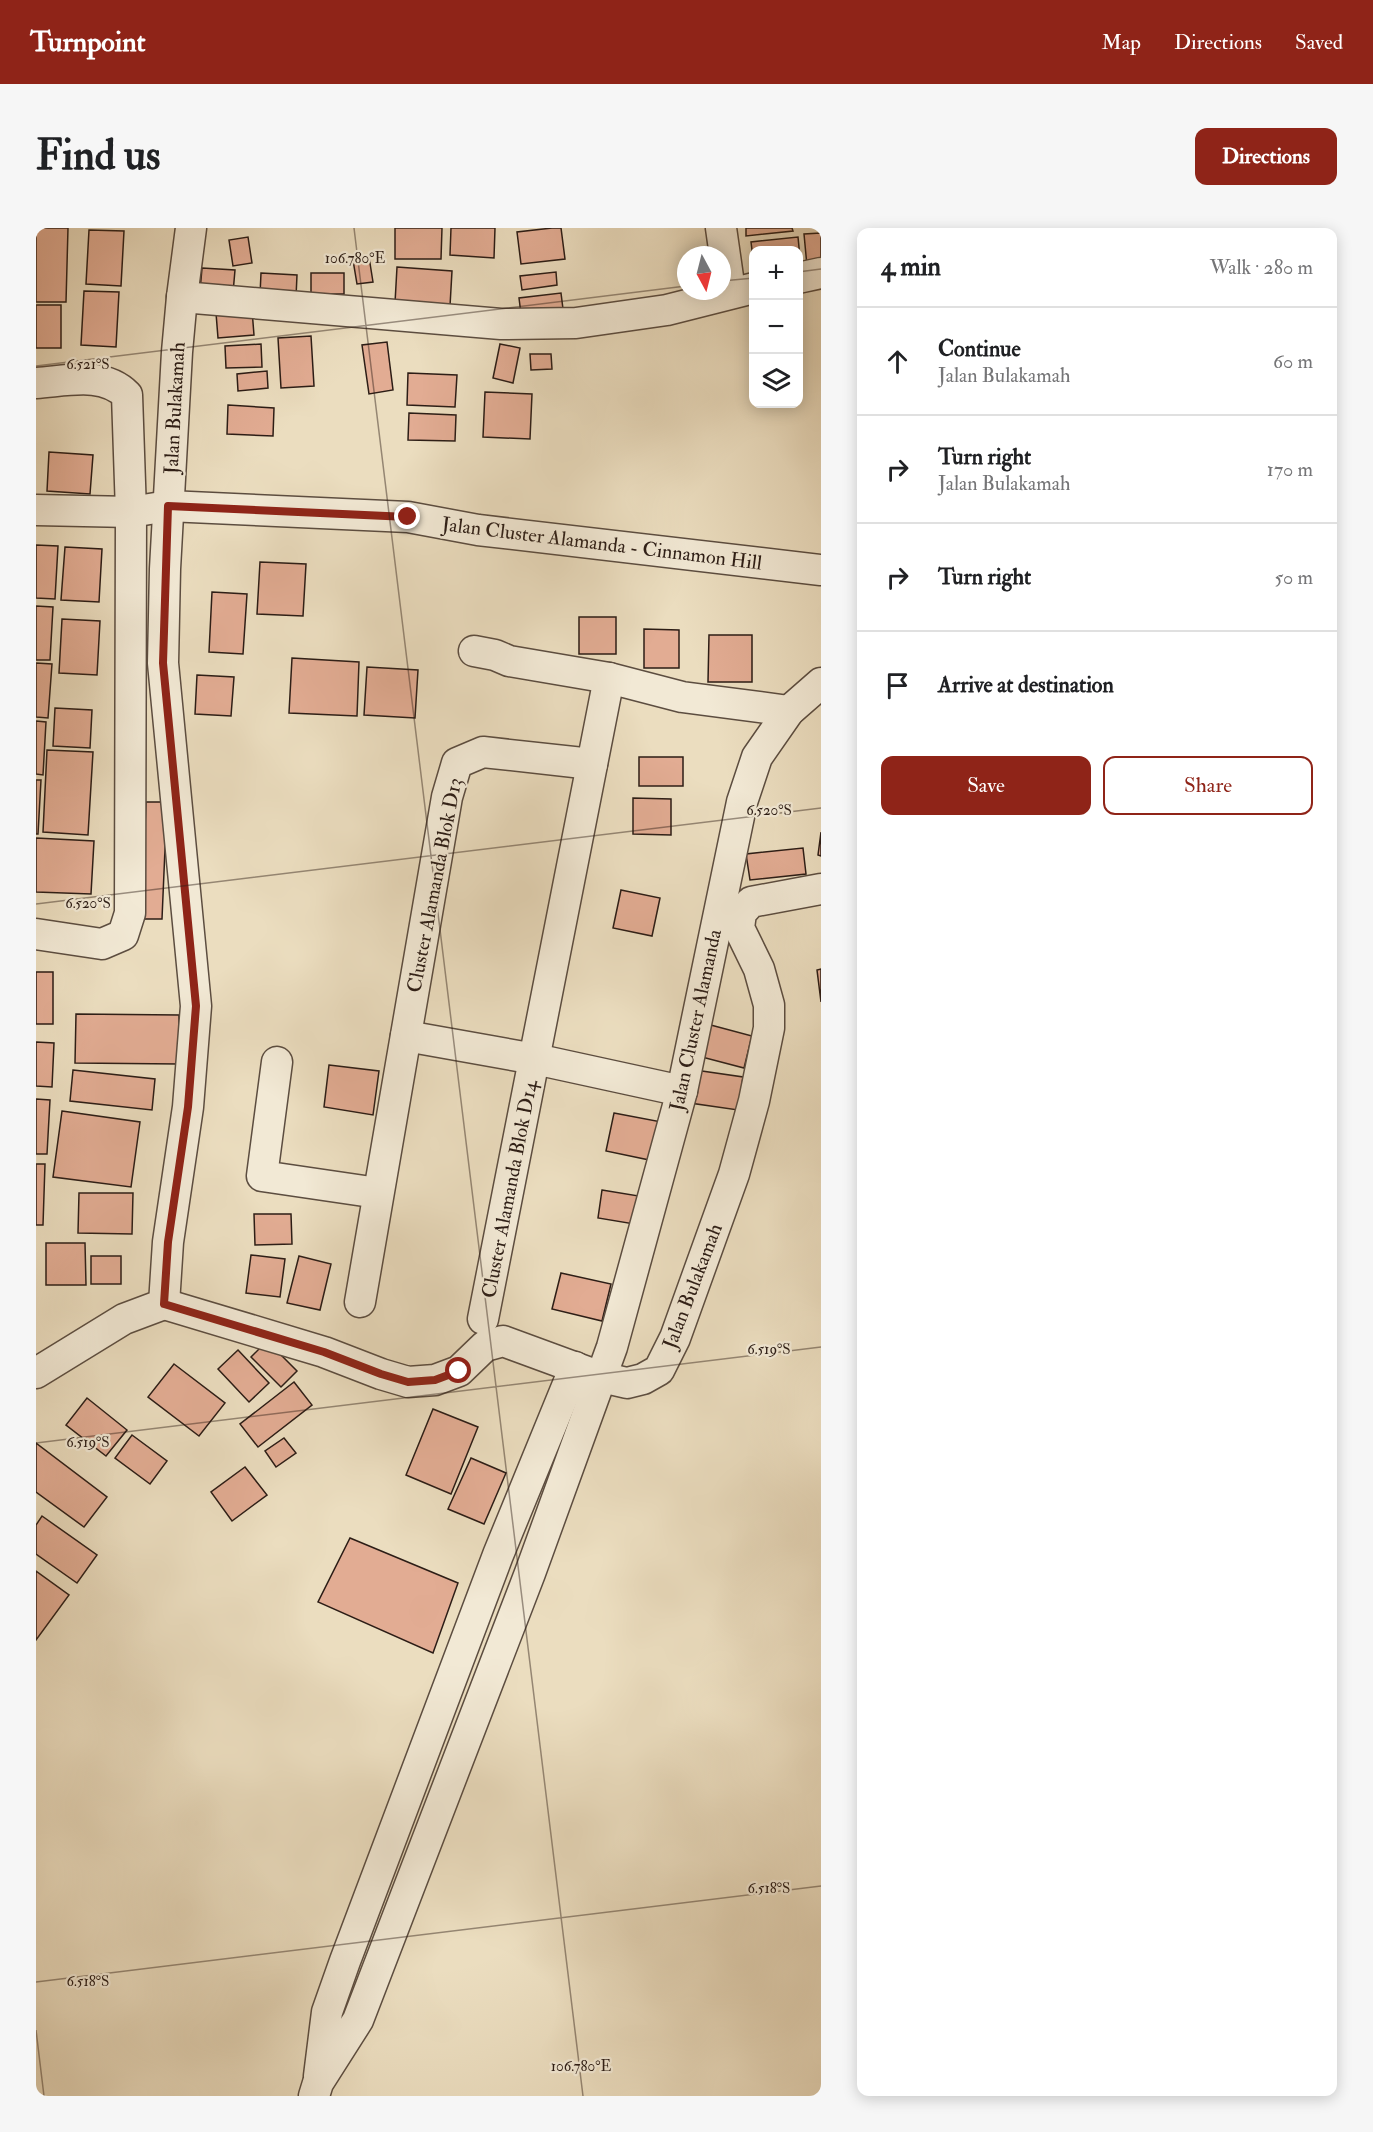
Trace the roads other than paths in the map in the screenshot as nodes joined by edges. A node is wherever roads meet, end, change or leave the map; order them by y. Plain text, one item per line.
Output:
1 (191, 228) edge
2 (721, 228) edge
3 (821, 273) edge
4 (803, 277) edge
5 (741, 283) edge
6 (182, 297) junction
7 (36, 383) edge
8 (168, 506) junction
9 (36, 510) edge
10 (131, 512) junction
11 (821, 570) edge
12 (474, 651) dead end
13 (609, 678) junction
14 (821, 683) edge
15 (789, 711) junction
16 (592, 764) junction
17 (821, 889) edge
18 (36, 934) edge
19 (405, 1036) junction
20 (535, 1059) junction
21 (277, 1062) dead end
22 (682, 1091) junction
23 (378, 1193) junction
24 (360, 1302) dead end
25 (164, 1304) junction
26 (483, 1320) dead end
27 (588, 1372) junction
28 (36, 1374) edge
29 (316, 2090) edge

1 - 6 street, Jalan Bulakamah
2 - 5 street
3 - 4 street
5 - 6 street
6 - 8 street, Jalan Bulakamah
7 - 10 street
8 - 10 street, Jalan Cluster Alamanda - Cinnamon Hill
8 - 11 street, Jalan Cluster Alamanda - Cinnamon Hill
8 - 25 street, Jalan Bulakamah
9 - 10 street, Jalan Cluster Alamanda - Cinnamon Hill
10 - 18 street
12 - 13 street
13 - 15 street
13 - 16 street
14 - 15 street, Jalan Cluster Alamanda
15 - 22 street, Jalan Cluster Alamanda
16 - 19 street, Cluster Alamanda Blok D13
16 - 20 street
17 - 27 street, Jalan Bulakamah
19 - 20 street
19 - 23 street
20 - 22 street
20 - 26 street, Cluster Alamanda Blok D14
21 - 23 street
22 - 27 street, Jalan Cluster Alamanda
23 - 24 street
25 - 27 street, Jalan Bulakamah
25 - 28 street
27 - 29 street, Jalan Cluster Alamanda

